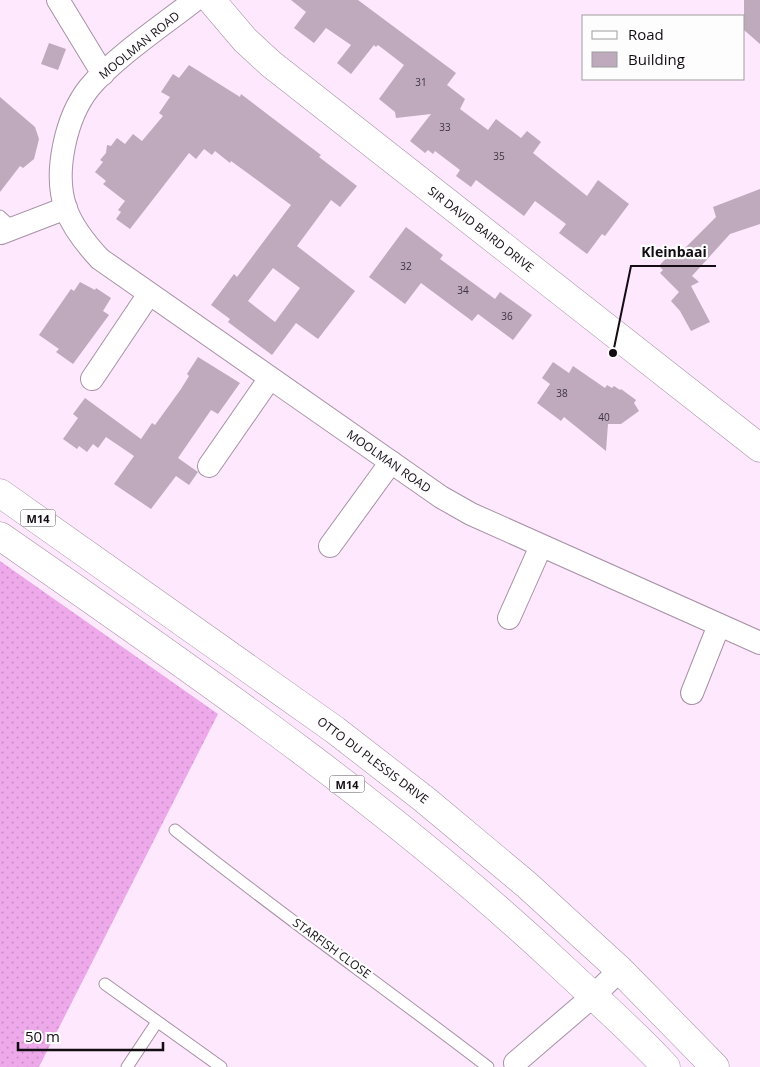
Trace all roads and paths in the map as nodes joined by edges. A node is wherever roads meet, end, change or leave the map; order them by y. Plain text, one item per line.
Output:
1 (58, 0) edge
2 (195, 0) edge
3 (211, 0) edge
4 (103, 74) junction
5 (66, 208) junction
6 (5, 226) edge
7 (149, 294) junction
8 (270, 378) junction
9 (92, 379) dead end
10 (760, 448) edge
11 (391, 462) junction
12 (208, 466) dead end
13 (0, 493) edge
14 (0, 536) edge
15 (330, 546) dead end
16 (541, 546) junction
17 (509, 618) dead end
18 (720, 625) junction
19 (208, 638) junction
20 (760, 644) edge
21 (188, 667) junction
22 (692, 693) dead end
23 (175, 830) dead end
24 (620, 970) junction
25 (105, 984) dead end
26 (593, 996) junction
27 (157, 1022) junction
28 (512, 1065) edge
29 (127, 1067) edge
30 (221, 1067) edge
31 (488, 1067) edge
32 (666, 1067) edge
33 (715, 1067) edge

1 - 4 street
2 - 4 street, MOOLMAN ROAD
3 - 10 main road, SIR DAVID BAIRD DRIVE
4 - 5 street, MOOLMAN ROAD
5 - 6 street
5 - 7 street, MOOLMAN ROAD
7 - 8 street, MOOLMAN ROAD
7 - 9 street
8 - 11 street, MOOLMAN ROAD
8 - 12 street
11 - 15 street
11 - 16 street, MOOLMAN ROAD
13 - 19 main road, OTTO DU PLESSIS DRIVE / M14
14 - 21 main road, M14
16 - 17 street
16 - 18 street, MOOLMAN ROAD
18 - 20 street, MOOLMAN ROAD
18 - 22 street
19 - 21 main road
19 - 24 main road, OTTO DU PLESSIS DRIVE / M14
21 - 26 main road, M14
23 - 31 lane, STARFISH CLOSE
24 - 26 street
24 - 33 main road, OTTO DU PLESSIS DRIVE / M14
25 - 27 lane
26 - 28 street
26 - 32 main road, M14
27 - 29 lane
27 - 30 lane

